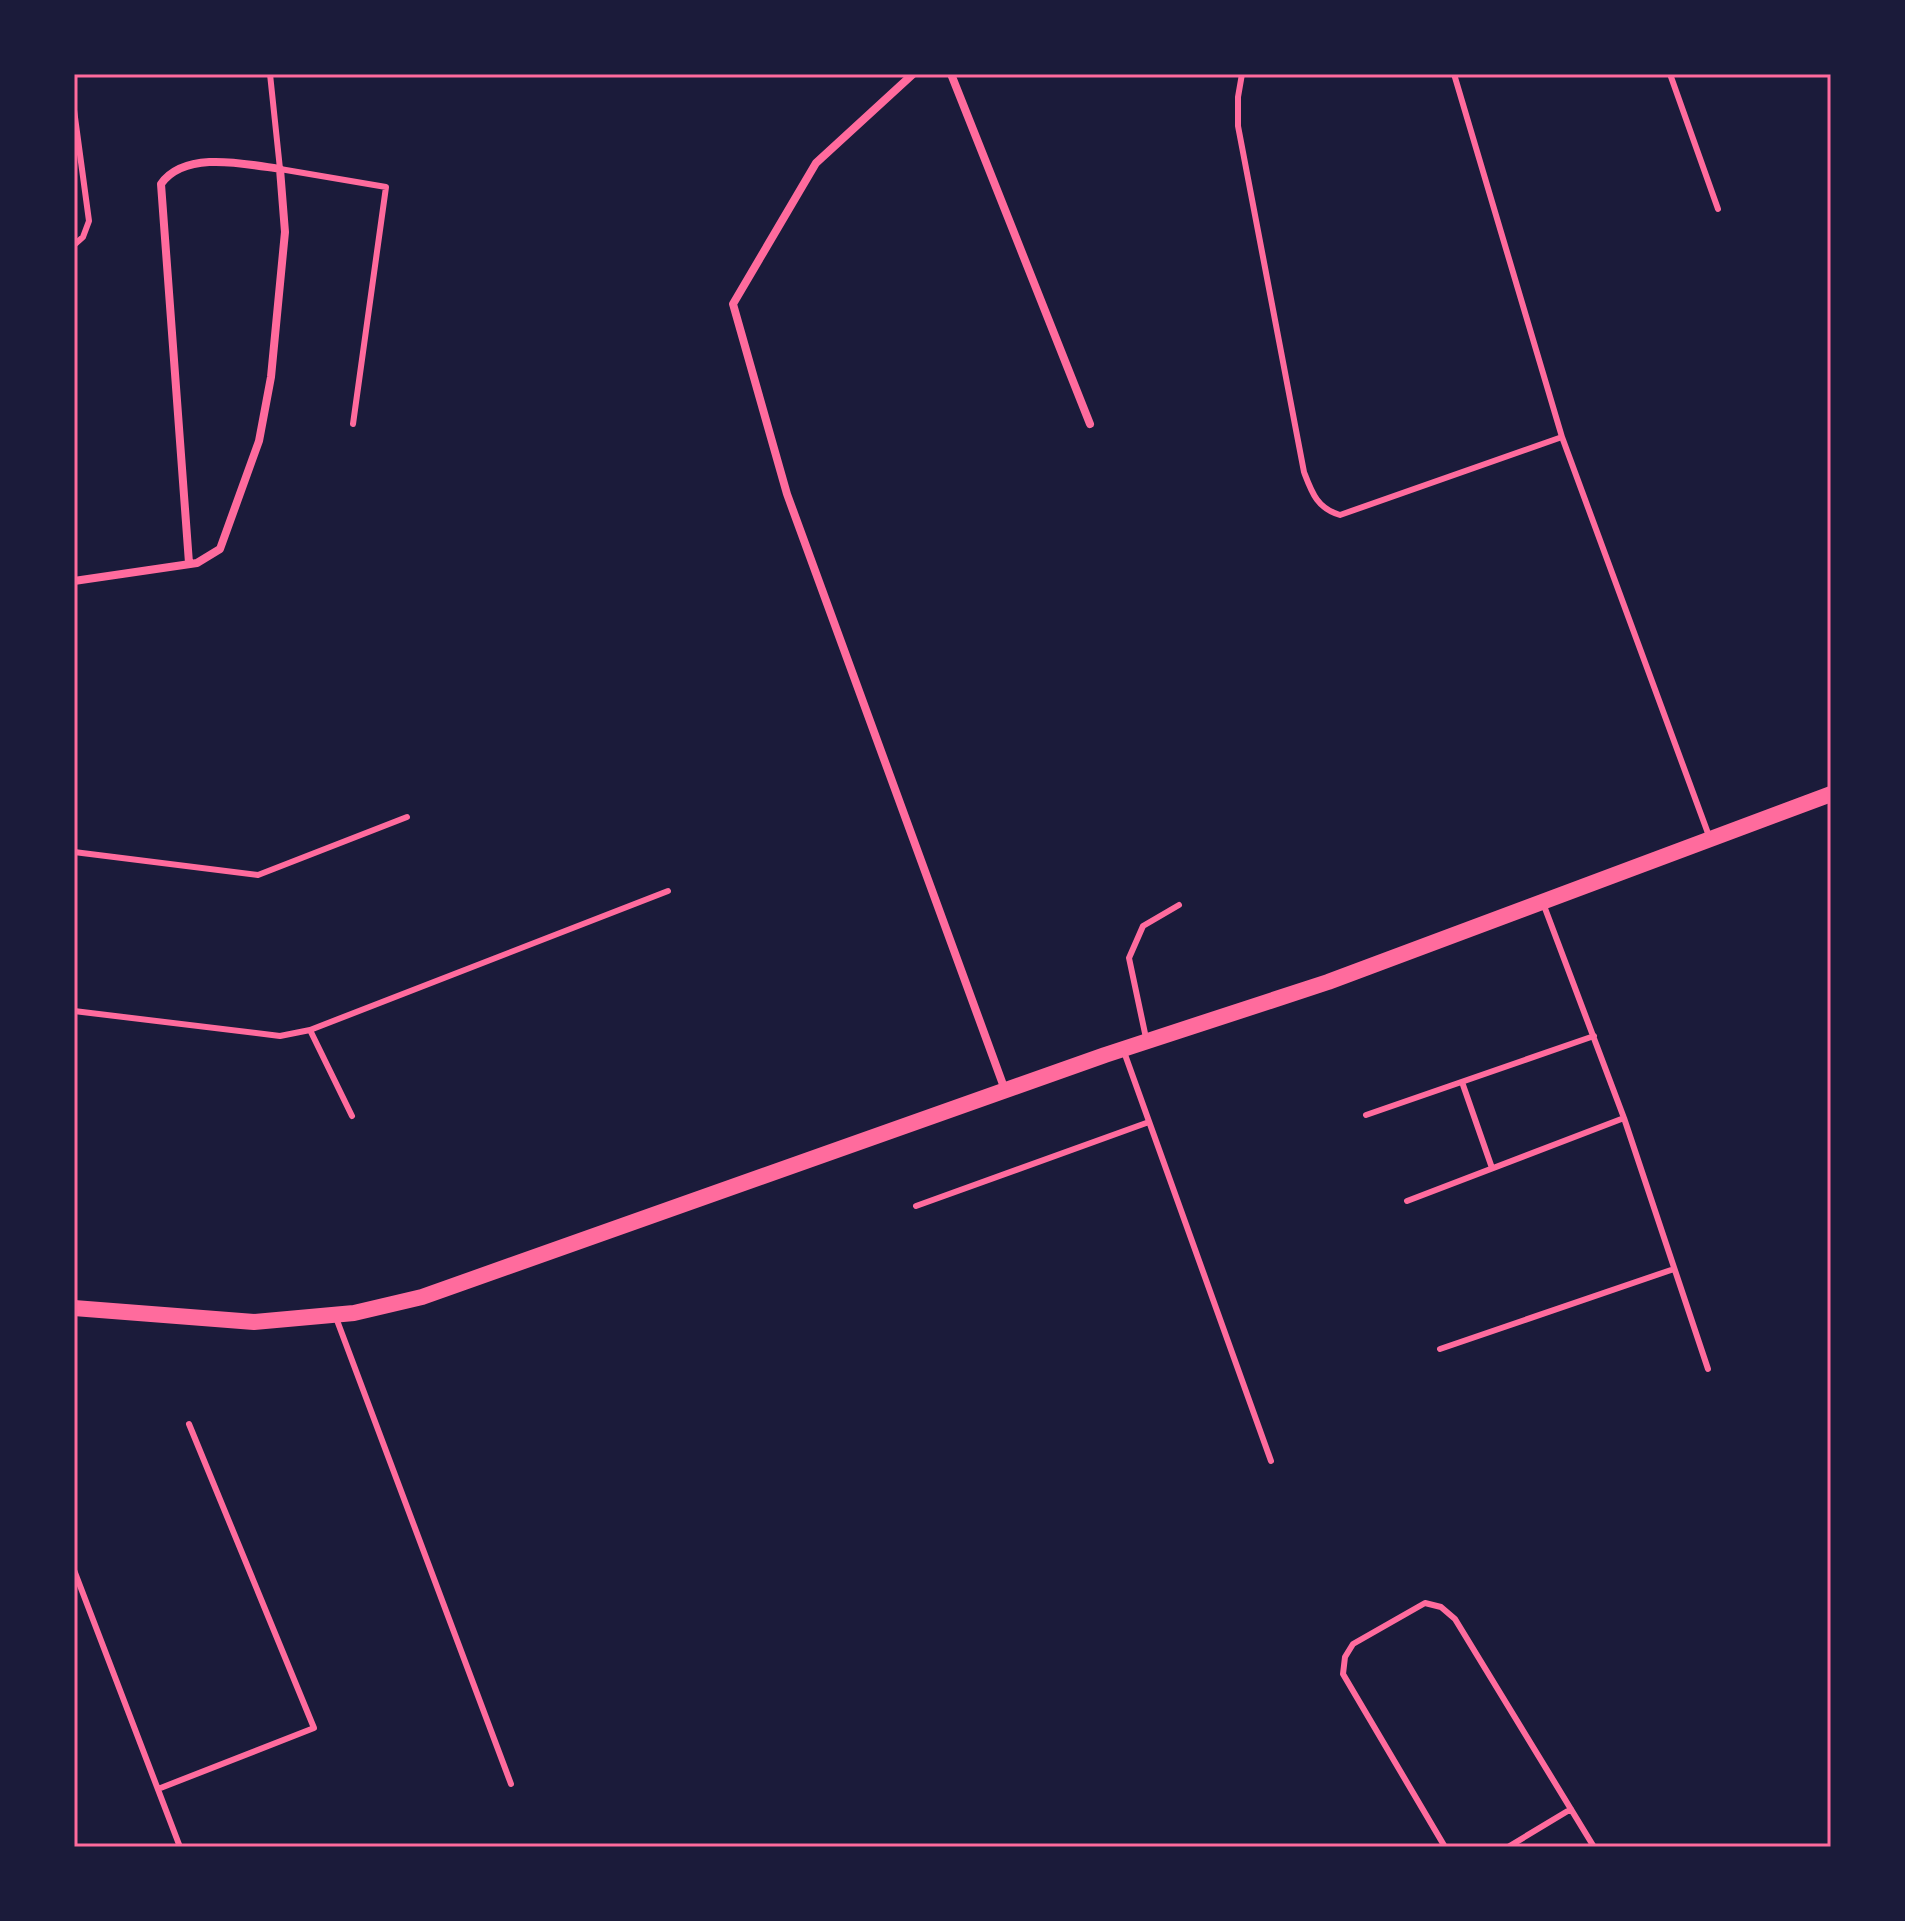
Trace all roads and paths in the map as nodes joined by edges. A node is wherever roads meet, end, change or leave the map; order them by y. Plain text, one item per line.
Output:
1 (270, 74) edge
2 (913, 74) edge
3 (951, 74) edge
4 (1242, 74) edge
5 (1454, 74) edge
6 (1670, 74) edge
7 (74, 110) edge
8 (280, 169) junction
9 (1718, 209) dead end
10 (74, 245) edge
11 (353, 424) dead end
12 (1090, 424) dead end
13 (1562, 437) junction
14 (189, 563) junction
15 (74, 581) edge
16 (1831, 794) edge
17 (407, 817) dead end
18 (1710, 840) junction
19 (74, 852) edge
20 (668, 891) dead end
21 (1543, 903) junction
22 (1179, 905) dead end
23 (74, 1011) edge
24 (310, 1030) junction
25 (1594, 1036) junction
26 (1147, 1042) junction
27 (1123, 1049) junction
28 (1462, 1082) junction
29 (1005, 1090) junction
30 (1366, 1115) dead end
31 (352, 1116) dead end
32 (1624, 1118) junction
33 (1149, 1122) junction
34 (1492, 1168) junction
35 (1407, 1201) dead end
36 (916, 1206) dead end
37 (1674, 1269) junction
38 (74, 1308) edge
39 (335, 1315) junction
40 (1440, 1349) dead end
41 (1708, 1369) dead end
42 (189, 1424) dead end
43 (1271, 1461) dead end
44 (74, 1570) edge
45 (511, 1784) dead end
46 (158, 1789) junction
47 (1571, 1809) junction
48 (180, 1847) edge
49 (1445, 1847) edge
50 (1508, 1847) edge
51 (1594, 1847) edge

1 - 8 lane
2 - 29 street
3 - 12 street
4 - 13 lane
5 - 13 lane
6 - 9 lane
7 - 10 lane
8 - 11 lane
8 - 14 street
8 - 14 street
13 - 18 lane
14 - 15 street
16 - 18 main road
17 - 19 lane
18 - 21 main road
20 - 24 lane
21 - 25 lane
21 - 26 main road
22 - 26 lane
23 - 24 lane
24 - 31 lane
25 - 28 lane
25 - 32 lane
26 - 27 main road
27 - 29 main road
27 - 33 lane
28 - 30 lane
28 - 34 lane
29 - 39 main road
32 - 34 lane
32 - 37 lane
33 - 36 lane
33 - 43 lane
34 - 35 lane
37 - 40 lane
37 - 41 lane
38 - 39 main road
39 - 45 lane
42 - 46 lane
44 - 46 lane
46 - 48 lane
47 - 49 lane
47 - 50 lane
47 - 51 lane

